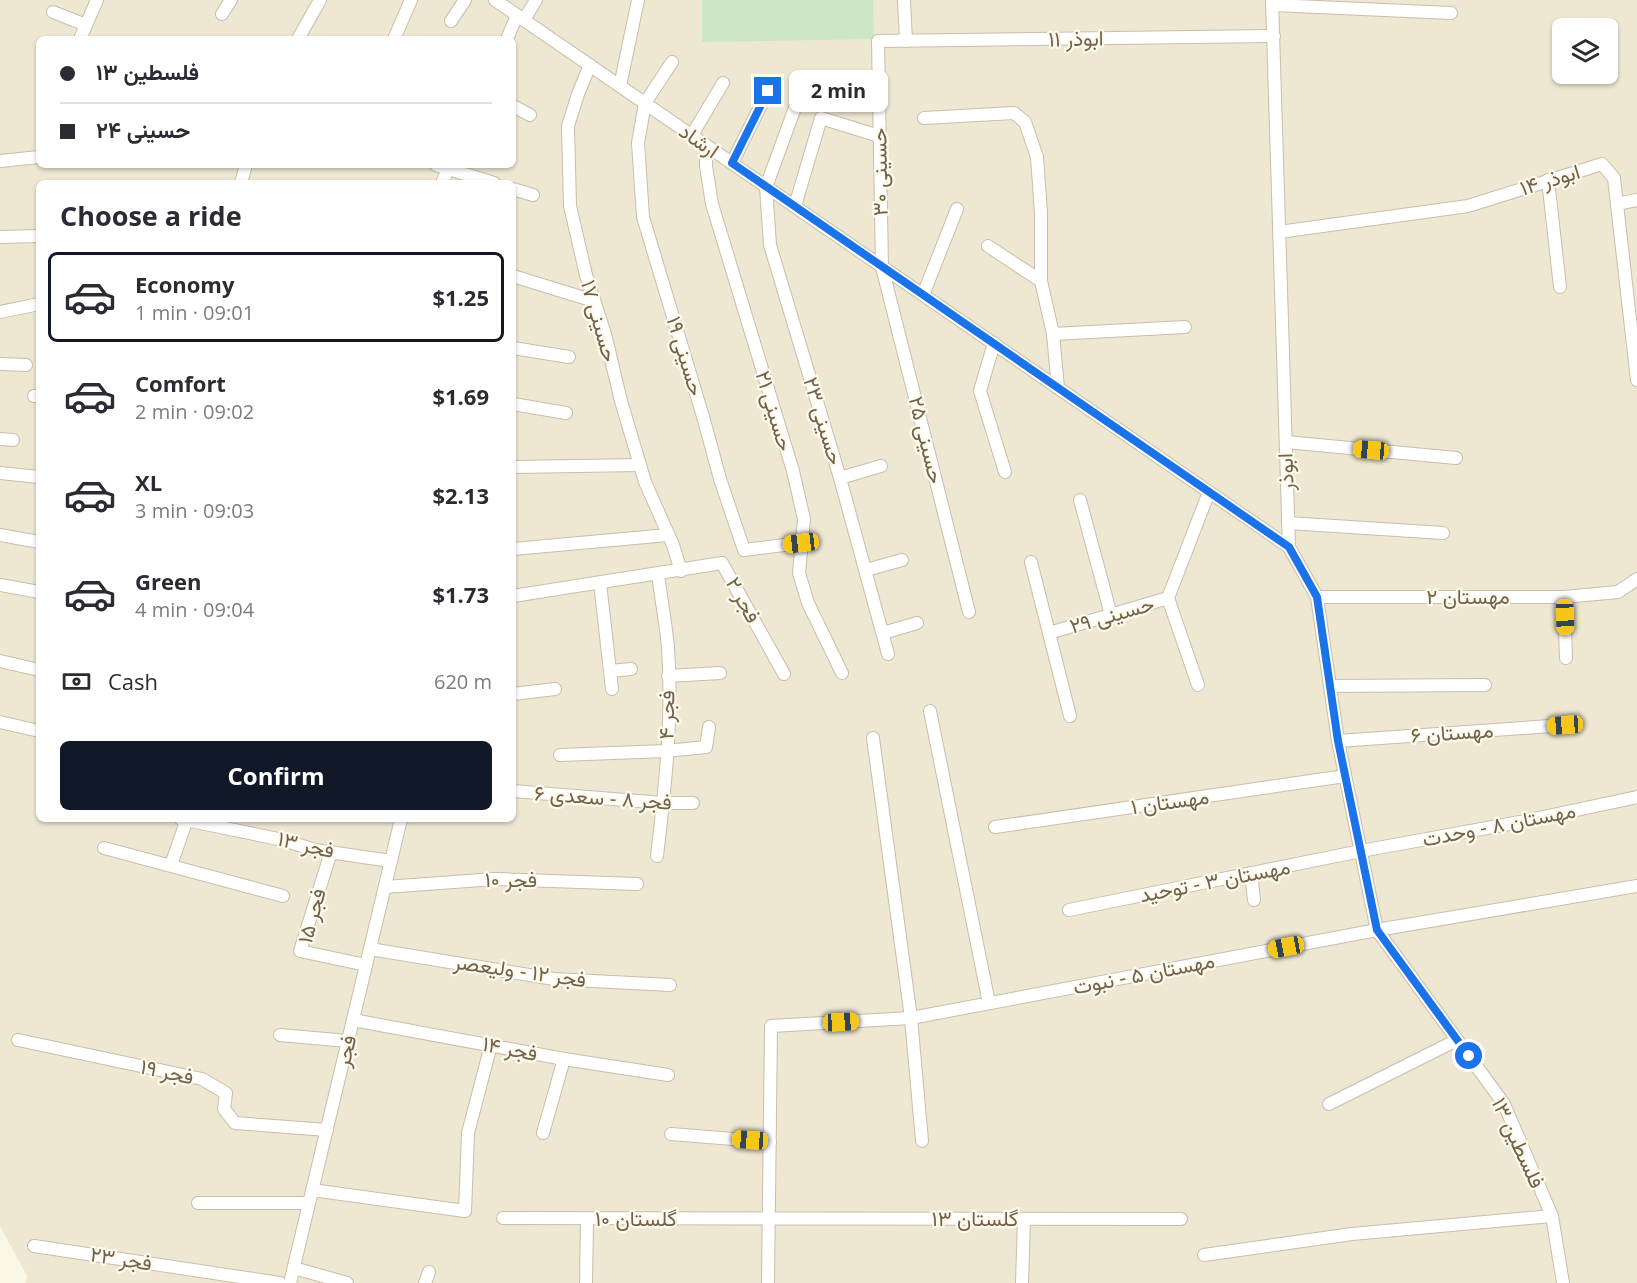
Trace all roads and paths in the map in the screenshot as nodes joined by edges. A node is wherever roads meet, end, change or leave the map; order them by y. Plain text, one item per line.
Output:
1 (97, 0) edge
2 (231, 0) edge
3 (320, 0) edge
4 (411, 0) edge
5 (465, 0) edge
6 (495, 0) edge
7 (536, 0) edge
8 (638, 0) edge
9 (904, 0) edge
10 (1273, 3) edge
11 (53, 12) dead end
12 (1451, 13) dead end
13 (222, 14) dead end
14 (520, 17) junction
15 (452, 21) dead end
16 (86, 25) junction
17 (81, 36) edge
18 (300, 36) edge
19 (395, 36) edge
20 (509, 36) edge
21 (1274, 36) junction
22 (878, 41) joint
23 (906, 41) junction
24 (672, 62) dead end
25 (590, 65) junction
26 (723, 83) dead end
27 (620, 86) junction
28 (768, 91) dead end
29 (645, 103) junction
30 (796, 105) dead end
31 (516, 108) edge
32 (530, 115) dead end
33 (924, 118) dead end
34 (692, 135) junction
35 (879, 136) junction
36 (706, 145) junction
37 (36, 157) edge
38 (0, 161) edge
39 (732, 163) junction
40 (452, 168) edge
41 (486, 180) edge
42 (1548, 180) junction
43 (766, 187) junction
44 (516, 190) edge
45 (533, 195) dead end
46 (1637, 200) edge
47 (1617, 204) junction
48 (795, 206) junction
49 (957, 209) dead end
50 (1280, 232) junction
51 (36, 236) edge
52 (0, 237) edge
53 (988, 246) dead end
54 (882, 267) junction
55 (516, 277) edge
56 (1041, 280) junction
57 (1560, 287) dead end
58 (1632, 287) edge
59 (923, 295) junction
60 (594, 301) junction
61 (36, 305) edge
62 (0, 312) edge
63 (1185, 327) dead end
64 (1053, 334) junction
65 (994, 343) junction
66 (516, 348) edge
67 (569, 357) dead end
68 (0, 364) edge
69 (26, 365) dead end
70 (1637, 380) edge
71 (1058, 388) junction
72 (516, 405) edge
73 (566, 413) dead end
74 (0, 439) edge
75 (14, 440) dead end
76 (1286, 442) junction
77 (1456, 458) dead end
78 (640, 465) junction
79 (881, 466) dead end
80 (516, 467) edge
81 (1005, 472) dead end
82 (0, 473) edge
83 (36, 477) edge
84 (840, 478) junction
85 (1209, 492) junction
86 (1080, 500) dead end
87 (1288, 523) junction
88 (1443, 533) dead end
89 (0, 535) edge
90 (668, 535) junction
91 (36, 541) edge
92 (801, 543) junction
93 (1289, 547) junction
94 (516, 549) edge
95 (902, 560) dead end
96 (1031, 562) dead end
97 (866, 570) junction
98 (681, 571) junction
99 (658, 574) junction
100 (1637, 579) edge
101 (600, 583) junction
102 (0, 585) edge
103 (36, 591) edge
104 (516, 596) edge
105 (1317, 597) junction
106 (1564, 597) junction
107 (1168, 598) junction
108 (969, 612) dead end
109 (1110, 615) junction
110 (917, 623) dead end
111 (883, 633) junction
112 (1049, 633) junction
113 (888, 654) dead end
114 (1566, 658) dead end
115 (0, 662) edge
116 (36, 669) edge
117 (631, 669) dead end
118 (610, 671) junction
119 (720, 673) dead end
120 (842, 673) dead end
121 (784, 674) dead end
122 (668, 676) junction
123 (1198, 685) dead end
124 (1485, 685) dead end
125 (1330, 686) junction
126 (555, 689) dead end
127 (612, 689) dead end
128 (516, 694) edge
129 (930, 711) dead end
130 (1070, 717) dead end
131 (0, 722) edge
132 (1565, 725) dead end
133 (709, 727) dead end
134 (36, 730) edge
135 (873, 738) dead end
136 (1338, 741) junction
137 (666, 751) junction
138 (560, 755) dead end
139 (1345, 776) junction
140 (516, 791) edge
141 (1637, 797) edge
142 (663, 803) junction
143 (693, 803) dead end
144 (184, 822) edge
145 (195, 822) edge
146 (401, 822) edge
147 (995, 827) dead end
148 (104, 848) dead end
149 (1361, 851) junction
150 (331, 852) junction
151 (657, 856) dead end
152 (391, 861) junction
153 (171, 865) junction
154 (1251, 873) junction
155 (637, 884) dead end
156 (1637, 886) edge
157 (385, 887) junction
158 (283, 896) dead end
159 (1254, 900) dead end
160 (1069, 910) dead end
161 (1377, 930) junction
162 (370, 948) junction
163 (366, 965) junction
164 (670, 985) dead end
165 (989, 1003) junction
166 (911, 1018) junction
167 (353, 1020) junction
168 (280, 1035) dead end
169 (18, 1040) dead end
170 (1457, 1040) junction
171 (348, 1041) junction
172 (491, 1045) junction
173 (564, 1059) junction
174 (668, 1075) dead end
175 (1329, 1104) dead end
176 (327, 1130) junction
177 (543, 1133) dead end
178 (671, 1134) dead end
179 (922, 1141) dead end
180 (770, 1142) junction
181 (311, 1196) junction
182 (198, 1203) dead end
183 (1552, 1216) junction
184 (503, 1218) dead end
185 (587, 1219) junction
186 (769, 1219) junction
187 (1024, 1219) junction
188 (1181, 1219) dead end
189 (34, 1246) dead end
190 (1204, 1256) dead end
191 (294, 1268) junction
192 (280, 1283) edge
193 (290, 1283) edge
194 (347, 1283) edge
195 (586, 1283) edge
196 (768, 1283) edge
197 (1022, 1283) edge
198 (1563, 1283) edge

1 - 16 street
2 - 13 street
3 - 18 street
4 - 19 street
5 - 15 street
6 - 14 street, ارشاد
7 - 14 street
8 - 27 street
9 - 23 street
10 - 12 street
10 - 21 street, ابوذر
11 - 16 street
14 - 20 street
14 - 25 street, ارشاد
16 - 17 street
21 - 23 street, ابوذر ۱۱
21 - 50 street, ابوذر
22 - 23 street, ابوذر ۱۱
22 - 35 street, حسینی ۳۰
24 - 29 street
25 - 27 street, ارشاد
25 - 60 street, حسینی ۱۷
26 - 34 street
27 - 29 street, ارشاد
28 - 39 street
29 - 34 street, ارشاد
29 - 92 street, حسینی ۱۹
30 - 43 street
31 - 32 street
33 - 56 street
34 - 36 street, ارشاد
35 - 48 street
35 - 54 street, حسینی ۳۰
36 - 39 street, ارشاد
36 - 92 street, حسینی ۲۱
37 - 38 street
39 - 43 street, ارشاد
40 - 41 street
42 - 47 street, ابوذر ۱۴
42 - 50 street, ابوذر ۱۴
42 - 57 street
43 - 48 street, ارشاد
43 - 84 street, حسینی ۲۳
44 - 45 street
46 - 47 street
47 - 58 street, ابوذر ۱۴
48 - 54 street, ارشاد
49 - 59 street
50 - 76 street, ابوذر
51 - 52 street
53 - 56 street
54 - 59 street, ارشاد
54 - 108 street, حسینی ۲۵
55 - 60 street
56 - 64 street
58 - 70 street, ابوذر ۱۴
59 - 65 street, ارشاد
60 - 78 street, حسینی ۱۷
61 - 62 street
63 - 64 street
64 - 71 street
65 - 71 street, ارشاد
65 - 81 street
66 - 67 street
68 - 69 street
71 - 85 street, ارشاد
72 - 73 street
74 - 75 street
76 - 77 street
76 - 87 street, ابوذر
78 - 80 street
78 - 90 street, حسینی ۱۷
79 - 84 street
82 - 83 street
84 - 97 street, حسینی ۲۳
85 - 93 street, ارشاد
85 - 107 street, حسینی ۲۹
86 - 109 street
87 - 88 street
87 - 93 street, ابوذر
89 - 91 street
90 - 94 street
90 - 98 street, حسینی ۱۷
92 - 120 street, حسینی ۲۱
93 - 105 street, ابوذر
95 - 97 street
96 - 112 street, حسینی ۲۹
97 - 111 street, حسینی ۲۳
98 - 99 street
98 - 121 street, فجر ۲
99 - 101 street
99 - 122 street, فجر ۴
100 - 106 street, مهستان ۲
101 - 104 street
101 - 118 street
102 - 103 street
105 - 106 street, مهستان ۲
105 - 125 street, ابوذر
106 - 114 street
107 - 109 street, حسینی ۲۹
107 - 123 street
109 - 112 street, حسینی ۲۹
110 - 111 street
111 - 113 street, حسینی ۲۳
112 - 130 street, حسینی ۲۹
115 - 116 street
117 - 118 street
118 - 127 street
119 - 122 street
122 - 137 street, فجر ۴
124 - 125 street
125 - 136 street, ابوذر
126 - 128 street
129 - 165 street
131 - 134 street
132 - 136 street, مهستان ۶
133 - 137 street
135 - 166 street
136 - 139 street, ابوذر
137 - 138 street
137 - 142 street, فجر ۴
139 - 147 street, مهستان ۱
139 - 149 street, ابوذر
140 - 142 street, فجر ۸ - سعدی ۶
141 - 149 street, مهستان ۸ - وحدت
142 - 143 street, فجر ۸ - سعدی ۶
142 - 151 street, فجر ۴
144 - 153 street
145 - 150 street, فجر ۱۳
146 - 152 street, فجر
148 - 153 street
149 - 154 street, مهستان ۳ - توحید
149 - 161 street, ابوذر
150 - 152 street, فجر ۱۳
150 - 163 street, فجر ۱۵
152 - 157 street, فجر
153 - 158 street
154 - 159 street
154 - 160 street, مهستان ۳ - توحید
155 - 157 street, فجر ۱۰
156 - 161 street, مهستان ۵ - نبوت
157 - 162 street, فجر
161 - 165 street, مهستان ۵ - نبوت
161 - 170 street, فلسطین ۱۳
162 - 163 street, فجر
162 - 164 street, فجر ۱۲ - ولیعصر
163 - 167 street, فجر
165 - 166 street, مهستان ۵ - نبوت
166 - 179 street
166 - 180 street, مهستان ۵ - نبوت
167 - 171 street, فجر
167 - 172 street, فجر ۱۴
168 - 171 street
169 - 176 street, فجر ۱۹
170 - 175 street
170 - 183 street, فلسطین ۱۳
171 - 176 street, فجر
172 - 173 street, فجر ۱۴
172 - 181 street
173 - 174 street, فجر ۱۴
173 - 177 street
176 - 181 street, فجر
178 - 180 street
180 - 186 street
181 - 182 street
181 - 191 street, فجر
183 - 190 street
183 - 198 street, فلسطین ۱۳
184 - 185 street, گلستان ۱۰
185 - 186 street, گلستان ۱۰
185 - 195 street
186 - 187 street, گلستان ۱۳
186 - 196 street
187 - 188 street, گلستان ۱۳
187 - 197 street
189 - 192 street, فجر ۲۳
191 - 193 street, فجر
191 - 194 street

